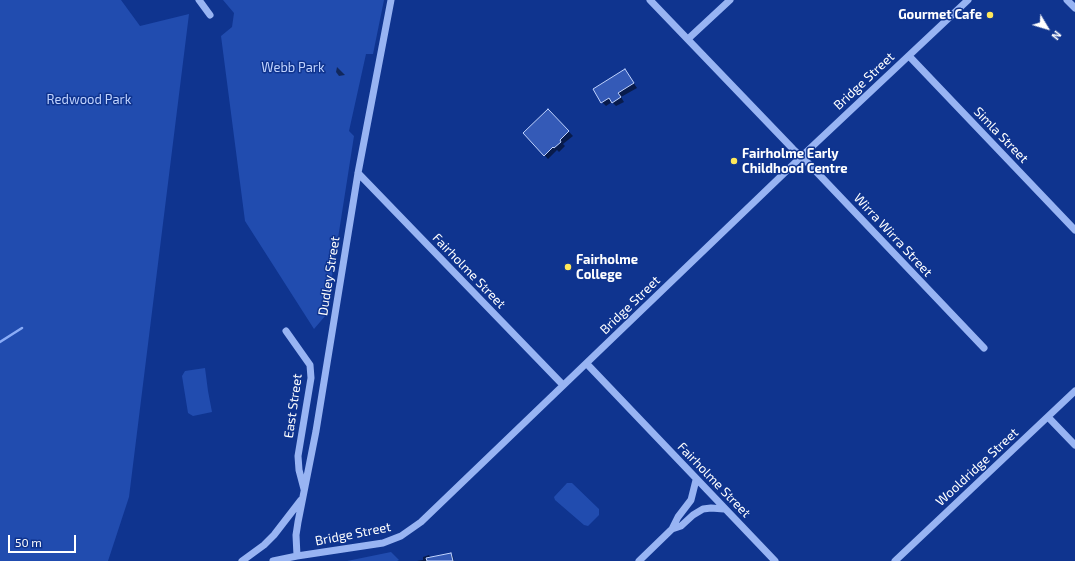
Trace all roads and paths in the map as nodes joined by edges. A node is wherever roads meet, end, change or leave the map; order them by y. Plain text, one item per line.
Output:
1 (199, 0) edge
2 (391, 0) edge
3 (650, 0) edge
4 (730, 0) edge
5 (968, 0) edge
6 (1067, 0) edge
7 (1075, 8) edge
8 (210, 15) dead end
9 (688, 39) junction
10 (909, 56) junction
11 (801, 157) junction
12 (358, 173) junction
13 (1075, 230) edge
14 (286, 331) dead end
15 (984, 348) dead end
16 (587, 364) junction
17 (563, 385) junction
18 (1075, 391) edge
19 (1048, 417) junction
20 (1075, 445) edge
21 (696, 480) junction
22 (304, 494) junction
23 (724, 509) junction
24 (672, 529) junction
25 (297, 556) junction
26 (242, 561) edge
27 (276, 561) edge
28 (639, 561) edge
29 (775, 561) edge
30 (895, 561) edge

1 - 8 street
2 - 12 street, Dudley Street
3 - 9 street, Wirra Wirra Street
4 - 9 street
5 - 10 street, Bridge Street
6 - 7 street
9 - 11 street, Wirra Wirra Street
10 - 11 street, Bridge Street
10 - 13 street, Simla Street
11 - 15 street, Wirra Wirra Street
11 - 16 street, Bridge Street
12 - 17 street, Fairholme Street
12 - 22 street, Dudley Street
14 - 22 street, East Street
16 - 17 street, Bridge Street
16 - 21 street, Fairholme Street
17 - 25 street, Bridge Street
18 - 19 street, Wooldridge Street
19 - 20 street
19 - 30 street, Wooldridge Street
21 - 23 street, Fairholme Street
21 - 24 street
22 - 25 street, Dudley Street
22 - 26 street
23 - 24 street
23 - 29 street, Fairholme Street
24 - 28 street
25 - 27 street, Bridge Street

